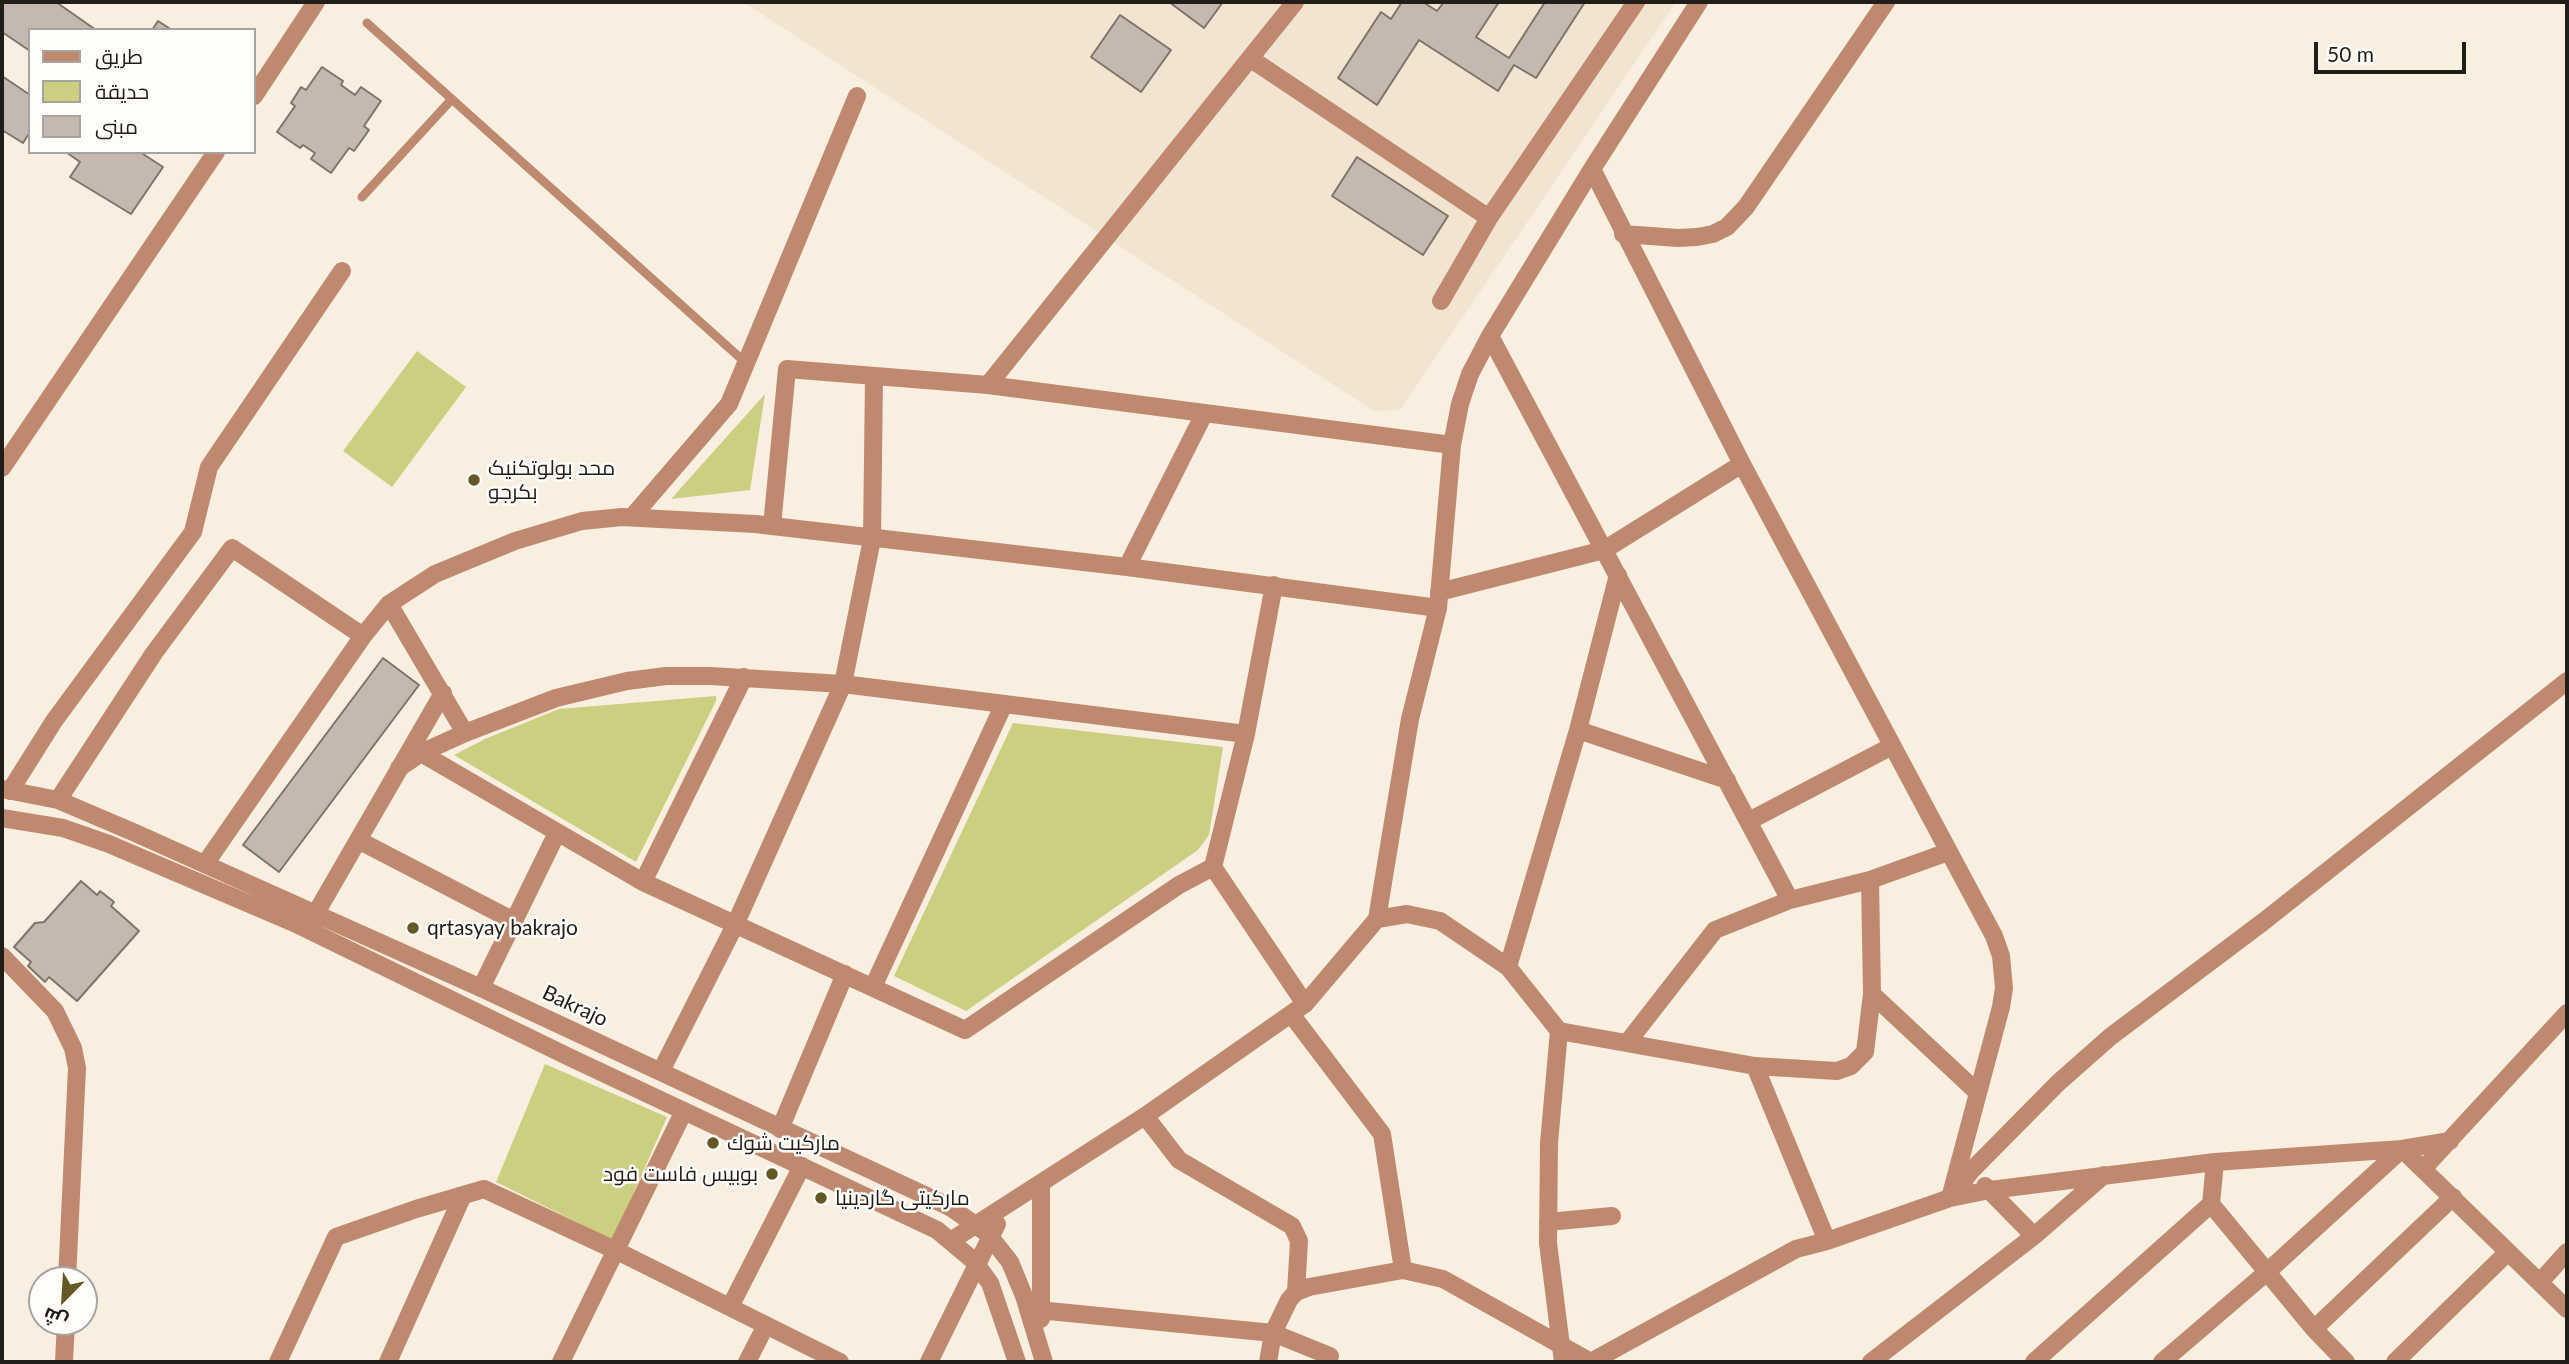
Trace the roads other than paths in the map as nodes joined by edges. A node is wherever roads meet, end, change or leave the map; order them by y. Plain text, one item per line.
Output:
1 (316, 2) edge
2 (1295, 2) edge
3 (1636, 2) edge
4 (1699, 2) edge
5 (1886, 2) edge
6 (367, 23) dead end
7 (1251, 59) junction
8 (256, 93) edge
9 (857, 96) dead end
10 (452, 99) junction
11 (215, 154) edge
12 (1592, 169) junction
13 (362, 197) dead end
14 (1489, 218) junction
15 (1623, 234) junction
16 (342, 271) dead end
17 (1441, 301) dead end
18 (1490, 335) junction
19 (747, 364) junction
20 (874, 377) junction
21 (988, 385) junction
22 (1204, 414) junction
23 (1452, 445) junction
24 (1742, 464) junction
25 (2, 468) edge
26 (632, 517) junction
27 (772, 526) junction
28 (872, 539) junction
29 (1604, 550) junction
30 (1127, 567) junction
31 (1618, 575) junction
32 (1274, 585) junction
33 (1439, 600) junction
34 (389, 604) junction
35 (363, 636) junction
36 (744, 677) junction
37 (2567, 681) edge
38 (843, 684) junction
39 (443, 693) junction
40 (1004, 704) junction
41 (1578, 730) junction
42 (465, 733) junction
43 (1246, 734) junction
44 (1892, 746) junction
45 (421, 753) junction
46 (399, 768) junction
47 (1727, 780) junction
48 (6, 790) edge
49 (58, 800) junction
50 (2, 818) edge
51 (1748, 821) junction
52 (557, 833) junction
53 (358, 840) junction
54 (1948, 852) junction
55 (205, 864) junction
56 (1213, 867) junction
57 (1870, 880) junction
58 (643, 883) junction
59 (1790, 900) junction
60 (316, 913) junction
61 (1377, 919) junction
62 (514, 921) junction
63 (735, 925) junction
64 (2, 956) edge
65 (1508, 967) junction
66 (845, 974) junction
67 (873, 986) junction
68 (481, 988) junction
69 (1872, 994) junction
70 (1298, 1009) junction
71 (2567, 1013) edge
72 (1559, 1031) junction
73 (1627, 1043) junction
74 (1755, 1066) junction
75 (661, 1071) junction
76 (1977, 1092) junction
77 (684, 1111) junction
78 (1145, 1116) junction
79 (780, 1129) junction
80 (2450, 1140) junction
81 (2402, 1149) junction
82 (2214, 1161) junction
83 (802, 1166) junction
84 (1965, 1166) junction
85 (2423, 1169) junction
86 (2104, 1175) junction
87 (1041, 1183) junction
88 (1990, 1191) junction
89 (463, 1195) junction
90 (2453, 1197) junction
91 (1950, 1198) junction
92 (2211, 1204) junction
93 (1612, 1216) dead end
94 (1548, 1222) junction
95 (984, 1231) junction
96 (2034, 1236) junction
97 (952, 1241) junction
98 (1827, 1241) junction
99 (617, 1251) junction
100 (2508, 1252) junction
101 (2567, 1252) edge
102 (977, 1264) junction
103 (68, 1266) edge
104 (1403, 1270) junction
105 (2267, 1272) junction
106 (2540, 1282) junction
107 (1296, 1292) junction
108 (730, 1307) junction
109 (1035, 1309) junction
110 (2567, 1309) edge
111 (766, 1325) junction
112 (2314, 1329) junction
113 (1273, 1333) junction
114 (66, 1336) edge
115 (1562, 1354) edge
116 (1042, 1356) edge
117 (1330, 1356) dead end
118 (65, 1362) edge
119 (278, 1362) edge
120 (388, 1362) edge
121 (561, 1362) edge
122 (747, 1362) edge
123 (840, 1362) edge
124 (929, 1362) edge
125 (1017, 1362) edge
126 (1268, 1362) edge
127 (1591, 1362) edge
128 (1871, 1362) edge
129 (2034, 1362) edge
130 (2162, 1362) edge
131 (2346, 1362) edge
132 (2395, 1362) edge

1 - 8 street
2 - 7 street
3 - 14 street
4 - 12 street
5 - 15 street
6 - 10 lane
7 - 14 street
7 - 21 street
9 - 19 street
10 - 13 lane
10 - 19 lane
11 - 25 street
12 - 15 street
12 - 18 street
14 - 17 street
15 - 24 street
16 - 48 street
18 - 23 street
18 - 29 street
19 - 26 street
20 - 21 street
20 - 27 street
20 - 28 street
21 - 22 street
22 - 23 street
22 - 30 street
23 - 33 street
24 - 29 street
24 - 44 street
26 - 27 street
26 - 34 street
27 - 28 street
28 - 30 street
28 - 38 street
29 - 31 street
29 - 33 street
30 - 32 street
31 - 41 street
31 - 47 street
32 - 33 street
32 - 43 street
33 - 61 street
34 - 35 street
34 - 39 street
35 - 49 street
35 - 55 street
36 - 38 street
36 - 42 street
36 - 58 street
37 - 84 street
38 - 40 street
38 - 63 street
39 - 42 street
39 - 46 street
40 - 43 street
40 - 67 street
41 - 47 street
41 - 65 street
42 - 45 street
43 - 56 street
44 - 51 street
44 - 54 street
45 - 46 street
45 - 52 street
46 - 53 street
47 - 51 street
48 - 49 street, Bakrajo
49 - 55 street, Bakrajo
50 - 77 street
51 - 59 street
52 - 58 street
52 - 62 street
53 - 60 street
53 - 62 street
54 - 57 street
54 - 76 street
55 - 60 street, Bakrajo
56 - 67 street
56 - 70 street
57 - 59 street
57 - 69 street
58 - 63 street
59 - 73 street
60 - 68 street, Bakrajo
61 - 65 street
61 - 70 street
62 - 68 street
63 - 66 street
63 - 75 street
64 - 103 street
65 - 72 street
66 - 67 street
66 - 79 street
68 - 75 street, Bakrajo
69 - 74 street
69 - 76 street
70 - 78 street
70 - 104 street
71 - 80 street
72 - 73 street
72 - 94 street
73 - 74 street
74 - 98 street
75 - 79 street, Bakrajo
76 - 84 street
77 - 83 street
77 - 99 street
78 - 87 street
78 - 107 street
79 - 95 street, Bakrajo
80 - 81 street
80 - 85 street
81 - 82 street
81 - 85 street
81 - 105 street
82 - 86 street
82 - 92 street
83 - 97 street
83 - 108 street
84 - 88 street
84 - 91 street
85 - 90 street
86 - 88 street
86 - 96 street
87 - 95 street
87 - 109 street
88 - 91 street
88 - 96 street
89 - 99 street
89 - 119 street
89 - 120 street
90 - 100 street
90 - 112 street
91 - 98 street
92 - 105 street
92 - 129 street
93 - 94 street
94 - 115 street
95 - 97 street
95 - 102 street
95 - 109 street, Bakrajo
96 - 128 street
97 - 102 street
98 - 127 street
99 - 108 street
99 - 121 street
100 - 106 street
100 - 132 street
101 - 106 street
102 - 124 street
102 - 125 street
104 - 107 street
104 - 115 street
105 - 112 street
105 - 130 street
106 - 110 street
107 - 113 street
108 - 111 street
109 - 113 street
109 - 116 street, Bakrajo
111 - 122 street
111 - 123 street
112 - 131 street
113 - 117 street
113 - 126 street
114 - 118 street
115 - 127 street

